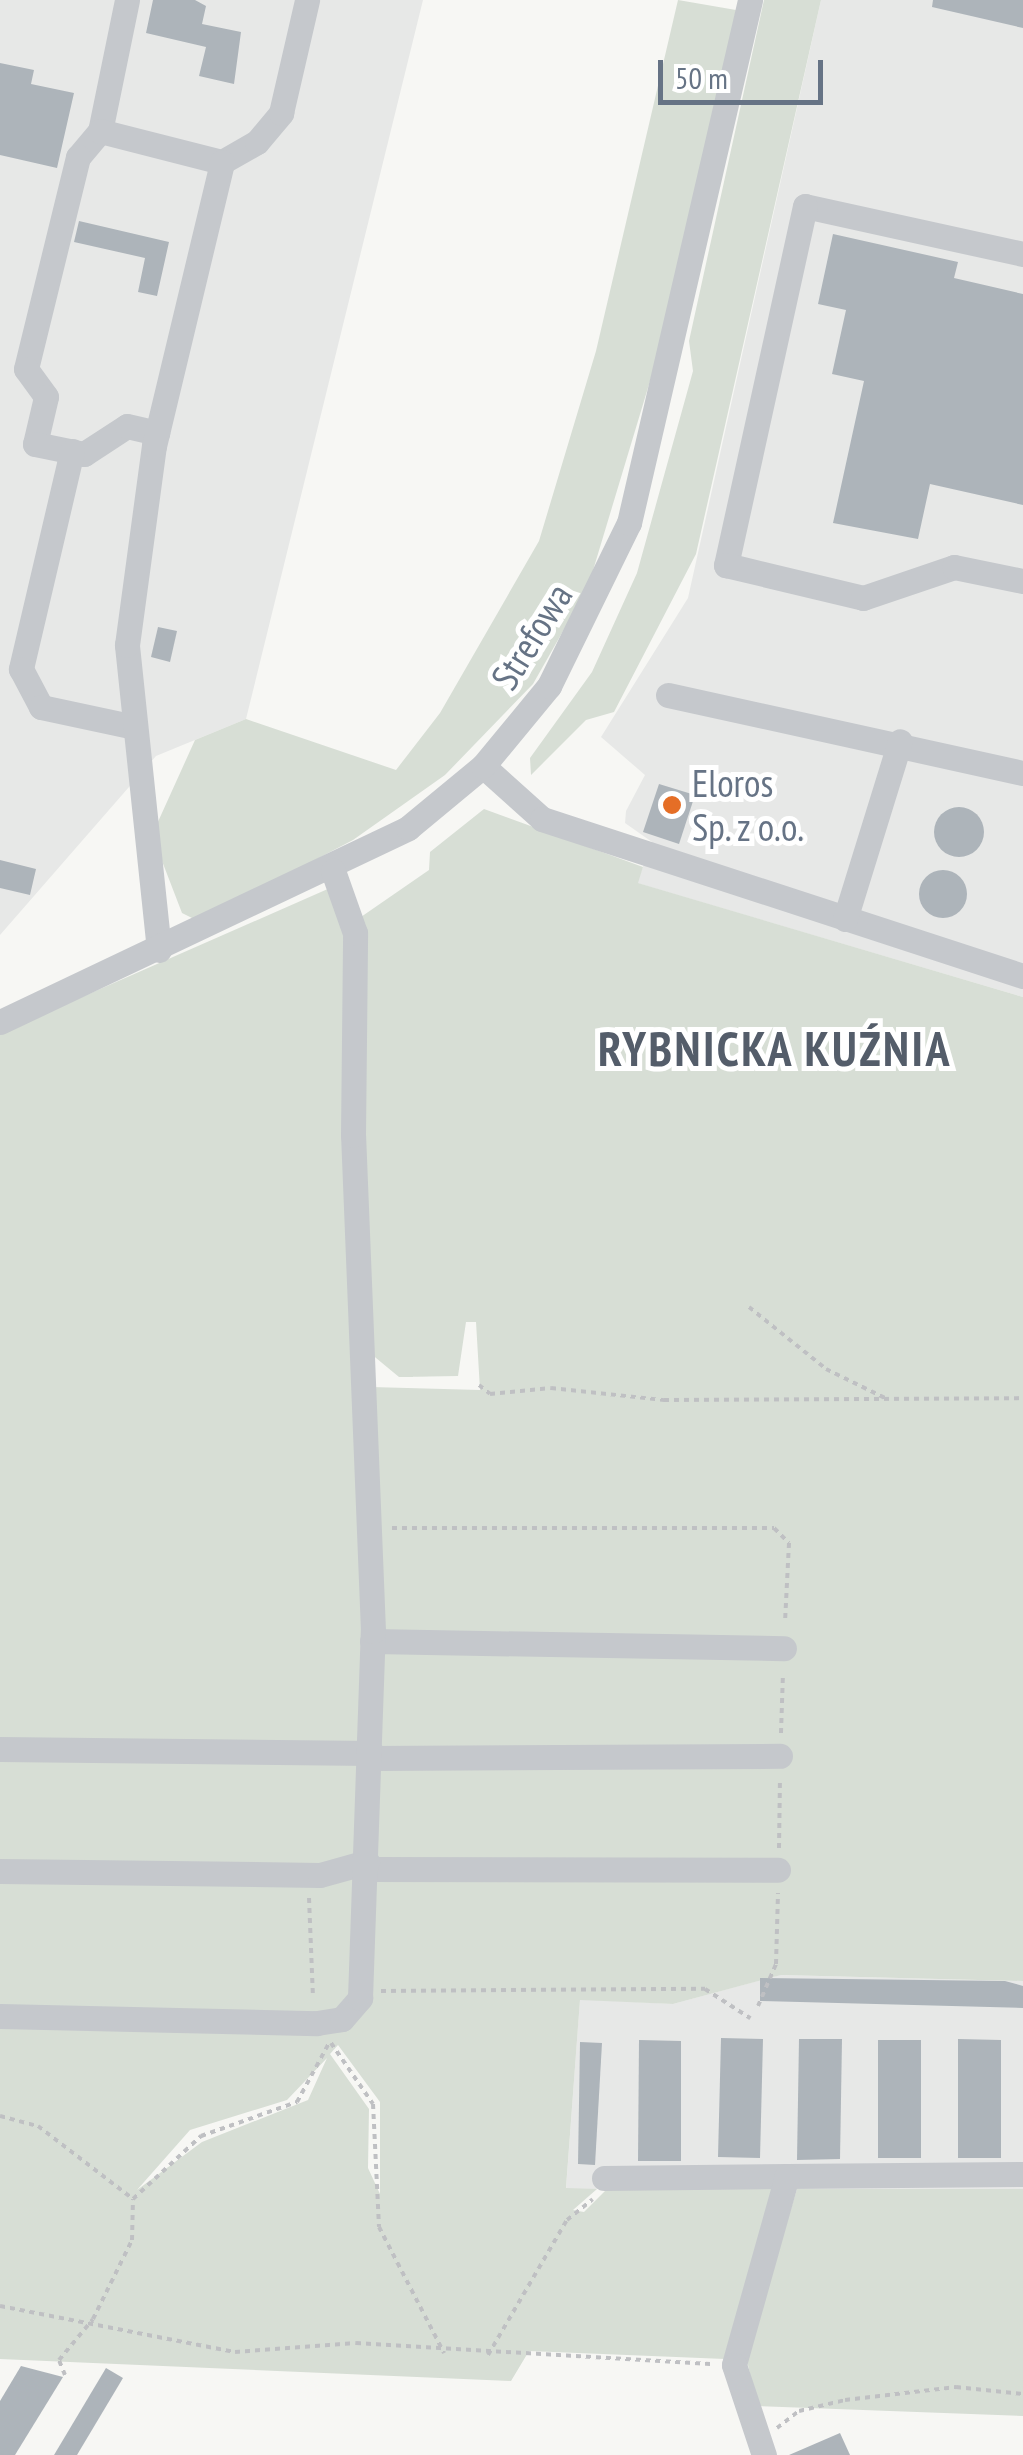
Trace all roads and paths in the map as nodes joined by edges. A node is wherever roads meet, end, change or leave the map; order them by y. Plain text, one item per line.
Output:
1 (127, 0) edge
2 (307, 0) edge
3 (750, 0) edge
4 (100, 131) junction
5 (222, 162) junction
6 (1023, 254) edge
7 (157, 432) junction
8 (72, 452) junction
9 (1023, 581) edge
10 (668, 695) dead end
11 (130, 726) junction
12 (900, 740) junction
13 (483, 766) junction
14 (1023, 773) edge
15 (333, 871) junction
16 (844, 919) junction
17 (159, 950) junction
18 (1023, 976) edge
19 (0, 1022) edge
20 (749, 1307) dead end
21 (479, 1386) dead end
22 (1023, 1398) edge
23 (886, 1399) junction
24 (372, 1641) junction
25 (784, 1648) dead end
26 (0, 1748) edge
27 (372, 1756) junction
28 (780, 1756) dead end
29 (367, 1866) junction
30 (778, 1870) dead end
31 (0, 1871) edge
32 (309, 1898) dead end
33 (362, 1989) junction
34 (0, 2016) edge
35 (750, 2018) dead end
36 (323, 2032) junction
37 (326, 2048) dead end
38 (0, 2116) edge
39 (1023, 2174) edge
40 (786, 2176) junction
41 (605, 2178) joint
42 (133, 2199) junction
43 (0, 2306) edge
44 (94, 2318) junction
45 (444, 2352) junction
46 (488, 2355) junction
47 (734, 2365) junction
48 (65, 2375) dead end
49 (1023, 2394) edge
50 (761, 2449) edge

1 - 4 street
2 - 5 street
3 - 13 street, Strefowa
4 - 5 street
4 - 8 street
5 - 7 street
6 - 9 street
7 - 8 street
7 - 11 street
8 - 11 street
10 - 12 street
11 - 17 street
12 - 14 street
12 - 16 street
13 - 15 street, Strefowa
13 - 16 street
15 - 17 street, Strefowa
15 - 24 street
16 - 18 street
17 - 19 street, Strefowa
20 - 23 path
21 - 23 path
22 - 23 path
24 - 25 street
24 - 27 street
26 - 27 street
27 - 28 street
27 - 29 street
29 - 30 street
29 - 31 street
29 - 33 street
32 - 36 path
33 - 35 path
33 - 36 street
34 - 36 street
36 - 45 path
37 - 42 path
38 - 42 path
39 - 40 street
40 - 41 street
40 - 47 street
41 - 46 path
42 - 44 path
43 - 44 path
44 - 45 path
44 - 48 path
45 - 46 path
46 - 47 path
47 - 50 street
49 - 50 path

